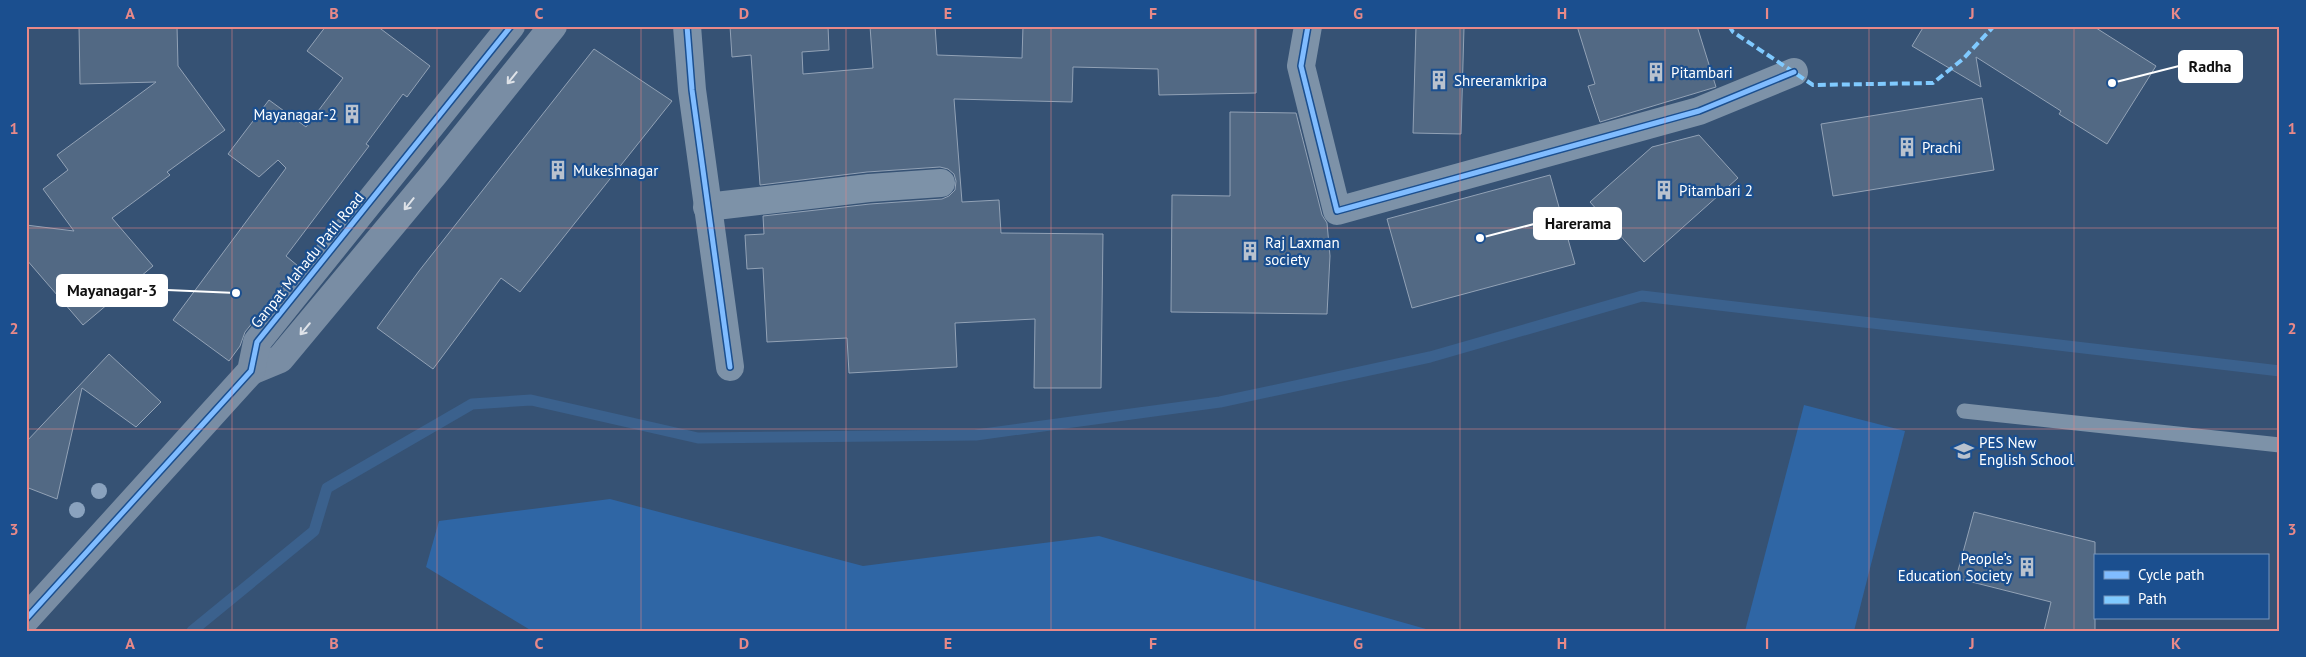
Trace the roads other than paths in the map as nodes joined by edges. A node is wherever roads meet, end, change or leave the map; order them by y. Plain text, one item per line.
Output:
1 (553, 26) edge
2 (687, 26) edge
3 (1308, 26) edge
4 (507, 32) edge
5 (530, 57) junction
6 (1794, 72) dead end
7 (408, 154) junction
8 (435, 173) junction
9 (940, 183) dead end
10 (707, 207) junction
11 (320, 263) junction
12 (344, 283) junction
13 (730, 368) dead end
14 (251, 371) junction
15 (1964, 411) dead end
16 (2280, 445) edge
17 (26, 619) edge

1 - 5 street
2 - 10 street
3 - 6 street
4 - 5 street
4 - 7 street, Ganpat Mahadu Patil Road
5 -> 8 street
7 - 8 street
7 - 11 street, Ganpat Mahadu Patil Road
8 -> 12 street
9 - 10 street
10 - 13 street
11 - 12 street
11 - 14 street, Ganpat Mahadu Patil Road
12 -> 14 street
14 - 17 street
15 - 16 lane

